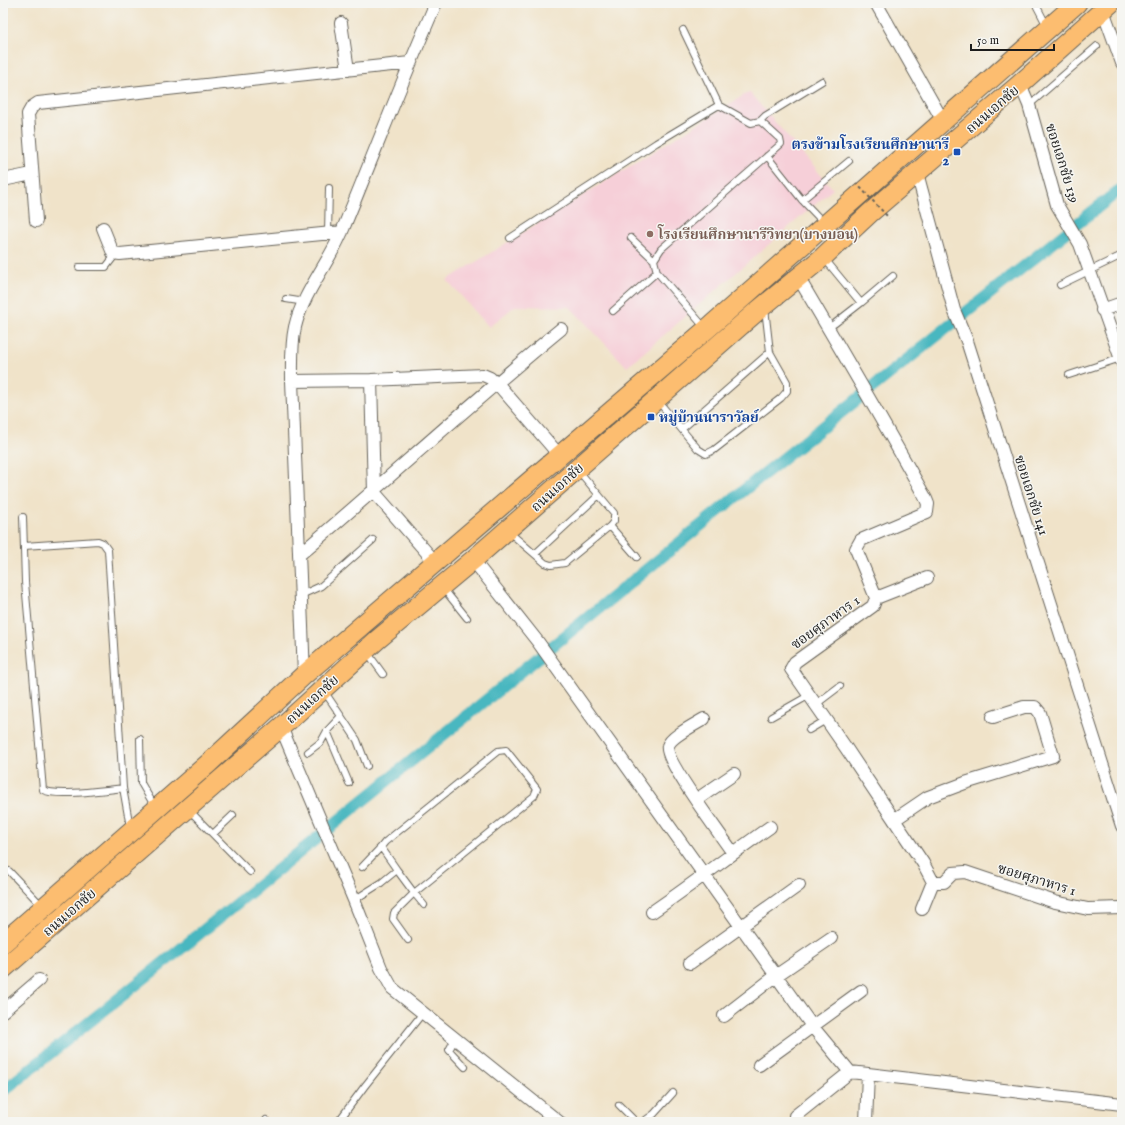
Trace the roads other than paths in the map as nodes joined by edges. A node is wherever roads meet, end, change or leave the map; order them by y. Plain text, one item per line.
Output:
1 (436, 3) edge
2 (876, 3) edge
3 (1035, 3) edge
4 (1076, 4) edge
5 (1107, 6) edge
6 (341, 23) dead end
7 (1048, 28) junction
8 (683, 30) dead end
9 (1097, 46) dead end
10 (410, 63) junction
11 (1122, 63) edge
12 (348, 70) junction
13 (822, 81) dead end
14 (1020, 84) junction
15 (720, 105) junction
16 (1029, 105) junction
17 (943, 121) junction
18 (760, 122) junction
19 (767, 156) junction
20 (848, 161) dead end
21 (917, 173) junction
22 (32, 174) junction
23 (3, 180) edge
24 (329, 188) dead end
25 (802, 200) junction
26 (36, 221) dead end
27 (825, 224) junction
28 (103, 228) dead end
29 (342, 232) junction
30 (328, 234) junction
31 (510, 238) dead end
32 (631, 238) dead end
33 (116, 254) junction
34 (1122, 255) edge
35 (823, 257) junction
36 (654, 260) junction
37 (79, 267) dead end
38 (1089, 270) junction
39 (657, 272) junction
40 (893, 276) dead end
41 (798, 277) junction
42 (1060, 285) dead end
43 (286, 299) dead end
44 (305, 302) junction
45 (861, 303) junction
46 (1122, 303) edge
47 (764, 305) junction
48 (1102, 310) junction
49 (613, 312) dead end
50 (834, 324) dead end
51 (561, 329) dead end
52 (706, 330) junction
53 (770, 352) junction
54 (1121, 360) edge
55 (1069, 375) dead end
56 (372, 380) junction
57 (292, 381) junction
58 (496, 383) junction
59 (657, 399) junction
60 (682, 429) junction
61 (560, 456) junction
62 (577, 469) junction
63 (374, 492) junction
64 (599, 495) junction
65 (23, 517) dead end
66 (610, 526) junction
67 (508, 531) junction
68 (373, 540) dead end
69 (24, 546) junction
70 (535, 554) junction
71 (299, 555) junction
72 (637, 558) dead end
73 (473, 560) junction
74 (436, 563) junction
75 (927, 578) dead end
76 (442, 586) junction
77 (301, 596) junction
78 (876, 598) junction
79 (467, 618) dead end
80 (366, 651) junction
81 (383, 674) dead end
82 (304, 675) junction
83 (840, 686) dead end
84 (318, 694) junction
85 (811, 700) junction
86 (341, 716) junction
87 (771, 717) dead end
88 (993, 717) dead end
89 (704, 719) dead end
90 (826, 720) junction
91 (281, 727) junction
92 (809, 730) dead end
93 (327, 731) junction
94 (140, 739) dead end
95 (308, 752) dead end
96 (367, 766) dead end
97 (734, 774) dead end
98 (349, 784) dead end
99 (123, 788) junction
100 (696, 800) junction
101 (156, 809) junction
102 (188, 809) junction
103 (233, 815) dead end
104 (894, 820) junction
105 (1122, 826) edge
106 (770, 827) dead end
107 (131, 830) junction
108 (213, 834) junction
109 (381, 847) junction
110 (733, 853) junction
111 (362, 867) dead end
112 (3, 869) edge
113 (397, 870) junction
114 (250, 872) dead end
115 (705, 876) junction
116 (933, 882) junction
117 (799, 885) dead end
118 (414, 893) junction
119 (354, 900) junction
120 (424, 905) dead end
121 (43, 908) junction
122 (1122, 908) edge
123 (922, 909) dead end
124 (652, 912) dead end
125 (741, 926) junction
126 (831, 938) dead end
127 (408, 940) dead end
128 (3, 942) edge
129 (690, 963) dead end
130 (3, 969) edge
131 (777, 975) junction
132 (39, 980) dead end
133 (861, 991) dead end
134 (3, 1011) edge
135 (422, 1014) junction
136 (724, 1016) dead end
137 (812, 1026) junction
138 (455, 1039) junction
139 (759, 1065) dead end
140 (465, 1068) dead end
141 (850, 1072) junction
142 (868, 1074) junction
143 (673, 1093) dead end
144 (1122, 1104) edge
145 (619, 1105) dead end
146 (795, 1116) dead end
147 (338, 1122) edge
148 (559, 1122) edge
149 (636, 1122) edge
150 (643, 1122) edge
151 (866, 1122) edge

1 - 10 street
2 - 17 street
3 - 7 lane
4 - 7 main road, ถนนเอกชัย
5 - 11 street
5 - 14 main road, ถนนเอกชัย
6 - 12 street
7 - 17 main road, ถนนเอกชัย
8 - 15 lane
9 - 16 lane
10 - 12 street
10 - 29 street
12 - 22 street
13 - 18 lane
14 - 16 street, ซอยเอกชัย 139
14 - 21 main road, ถนนเอกชัย
15 - 18 lane
15 - 31 lane
16 - 38 street, ซอยเอกชัย 139
17 - 27 main road, ถนนเอกชัย
18 - 19 lane
19 - 25 lane
19 - 36 lane
20 - 25 lane
21 - 35 main road, ถนนเอกชัย
21 - 105 street, ซอยเอกชัย 141
22 - 23 street
22 - 26 street
24 - 30 lane
25 - 27 lane
27 - 52 main road, ถนนเอกชัย
28 - 33 street
29 - 30 street
29 - 44 street
30 - 33 street
32 - 36 lane
33 - 37 lane
34 - 38 lane
35 - 41 main road, ถนนเอกชัย
35 - 45 lane
36 - 39 lane
38 - 42 lane
38 - 48 street, ซอยเอกชัย 139
39 - 49 lane
39 - 52 lane
40 - 45 lane
41 - 47 main road, ถนนเอกชัย
41 - 78 street, ซอยศุภาหาร 1
43 - 44 lane
44 - 57 street
45 - 50 lane
46 - 48 street
47 - 53 lane
47 - 59 main road, ถนนเอกชัย
48 - 54 street, ซอยเอกชัย 139
51 - 58 street
52 - 61 main road, ถนนเอกชัย
53 - 60 lane
53 - 60 lane
54 - 55 lane
56 - 57 street
56 - 58 street
56 - 63 street
57 - 71 street
58 - 61 street
58 - 63 street
59 - 60 lane
59 - 62 main road, ถนนเอกชัย
61 - 74 main road, ถนนเอกชัย
62 - 64 lane
62 - 67 main road, ถนนเอกชัย
63 - 71 street
63 - 74 street
64 - 66 lane
64 - 70 lane
65 - 69 lane
66 - 70 lane
66 - 72 lane
67 - 70 lane
67 - 73 main road, ถนนเอกชัย
68 - 77 lane
69 - 99 lane
69 - 99 lane
71 - 77 street
73 - 76 main road, ถนนเอกชัย
73 - 115 street
74 - 82 main road, ถนนเอกชัย
75 - 78 street
76 - 79 lane
76 - 80 main road, ถนนเอกชัย
77 - 82 street
78 - 85 street, ซอยศุภาหาร 1
80 - 81 lane
80 - 84 main road, ถนนเอกชัย
82 - 84 main road
82 - 101 main road, ถนนเอกชัย
83 - 85 lane
84 - 86 lane
84 - 91 main road, ถนนเอกชัย
85 - 87 lane
85 - 90 street, ซอยศุภาหาร 1
86 - 93 lane
86 - 96 lane
88 - 104 street
89 - 100 street
90 - 92 lane
90 - 104 street, ซอยศุภาหาร 1
91 - 102 main road, ถนนเอกชัย
91 - 119 street
93 - 95 lane
93 - 98 lane
94 - 101 lane
97 - 100 street
99 - 107 lane
100 - 110 street
101 - 107 main road, ถนนเอกชัย
102 - 108 lane
102 - 130 main road, ถนนเอกชัย
103 - 108 lane
104 - 116 street, ซอยศุภาหาร 1
106 - 110 street
107 - 121 main road, ถนนเอกชัย
108 - 114 lane
109 - 111 lane
109 - 113 lane
109 - 118 lane
110 - 115 street
112 - 121 lane
113 - 118 lane
113 - 119 lane
115 - 124 street
115 - 125 street
116 - 122 street, ซอยศุภาหาร 1
116 - 123 street
117 - 125 street
118 - 120 lane
118 - 127 lane
119 - 135 street
121 - 128 main road, ถนนเอกชัย
125 - 129 street
125 - 131 street
126 - 131 street
131 - 136 street
131 - 137 street
132 - 134 street
133 - 137 street
135 - 138 street
135 - 147 lane
137 - 139 street
137 - 141 street
138 - 140 lane
138 - 148 street
141 - 142 street
141 - 146 street
142 - 144 street
142 - 151 street
143 - 150 lane
145 - 149 lane

